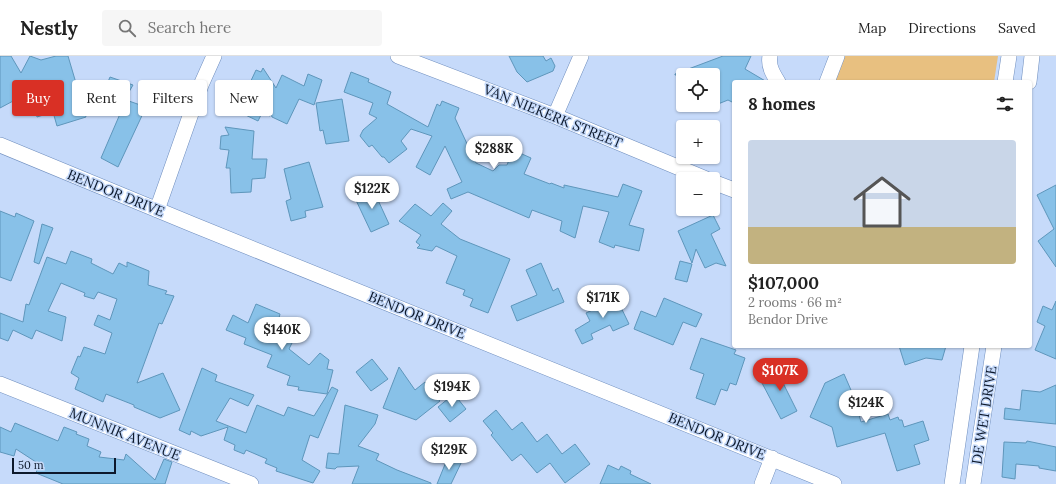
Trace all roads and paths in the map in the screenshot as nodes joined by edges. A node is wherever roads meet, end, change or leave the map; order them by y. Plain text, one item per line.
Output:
1 (214, 56) edge
2 (398, 56) edge
3 (581, 56) edge
4 (770, 56) edge
5 (1009, 56) edge
6 (1032, 56) edge
7 (834, 57) edge
8 (777, 80) edge
9 (828, 80) edge
10 (1006, 80) edge
11 (1029, 80) edge
12 (555, 116) junction
13 (0, 145) edge
14 (689, 172) edge
15 (720, 185) edge
16 (732, 189) edge
17 (157, 210) junction
18 (972, 348) edge
19 (994, 348) edge
20 (0, 384) edge
21 (772, 458) junction
22 (251, 484) edge
23 (762, 484) edge
24 (834, 484) edge
25 (952, 484) edge
26 (973, 484) edge

1 - 17 street
2 - 12 street, VAN NIEKERK STREET
3 - 12 street
4 - 8 street
5 - 10 street
6 - 11 street
7 - 9 street
12 - 14 street, VAN NIEKERK STREET
13 - 17 street, BENDOR DRIVE
15 - 16 street
17 - 21 street, BENDOR DRIVE
18 - 25 street, DE WET DRIVE
19 - 26 street, DE WET DRIVE
20 - 22 street, MUNNIK AVENUE
21 - 23 street
21 - 24 street, BENDOR DRIVE

